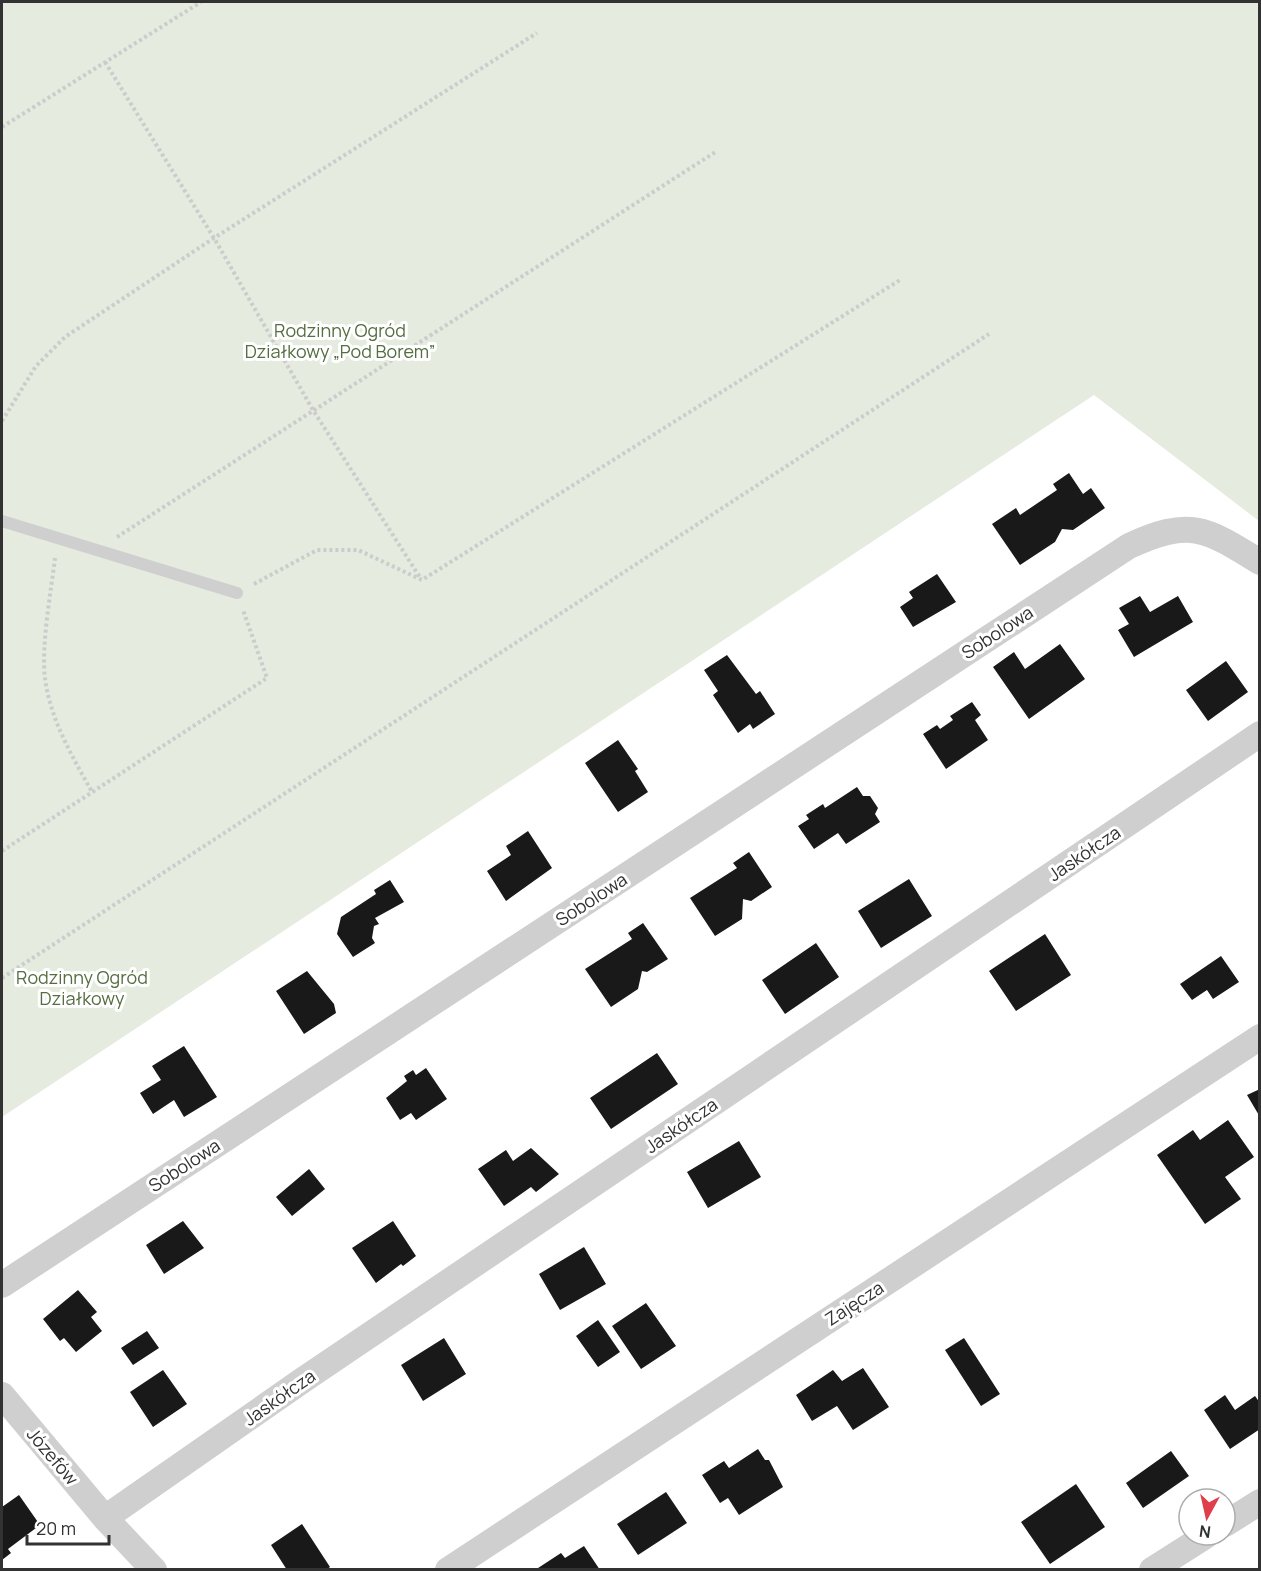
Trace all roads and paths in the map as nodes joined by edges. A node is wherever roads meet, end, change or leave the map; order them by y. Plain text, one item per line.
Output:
1 (201, 2) edge
2 (537, 33) dead end
3 (105, 62) junction
4 (2, 128) edge
5 (717, 151) dead end
6 (214, 238) junction
7 (900, 280) dead end
8 (989, 334) dead end
9 (313, 410) junction
10 (2, 421) edge
11 (2, 521) edge
12 (57, 538) junction
13 (96, 550) junction
14 (1260, 562) edge
15 (422, 580) junction
16 (237, 593) junction
17 (1260, 735) edge
18 (92, 792) junction
19 (2, 851) edge
20 (2, 978) edge
21 (1260, 1037) edge
22 (2, 1285) edge
23 (2, 1395) edge
24 (1260, 1502) edge
25 (1237, 1516) edge
26 (105, 1518) junction
27 (1188, 1547) edge
28 (154, 1569) edge
29 (448, 1569) edge
30 (1152, 1569) edge

1 - 3 path
2 - 6 path
3 - 4 path
3 - 6 path
5 - 9 path
6 - 9 path
6 - 10 path
7 - 15 path
8 - 20 path
9 - 13 path
9 - 15 path
11 - 12 lane
12 - 13 lane
12 - 18 path
13 - 16 lane
14 - 22 street, Sobolowa
15 - 16 path
16 - 18 path
17 - 26 street, Jaskółcza
18 - 19 path
21 - 29 street, Zajęcza
23 - 26 street, Józefów
24 - 25 street
26 - 28 street, Józefów
27 - 30 street

